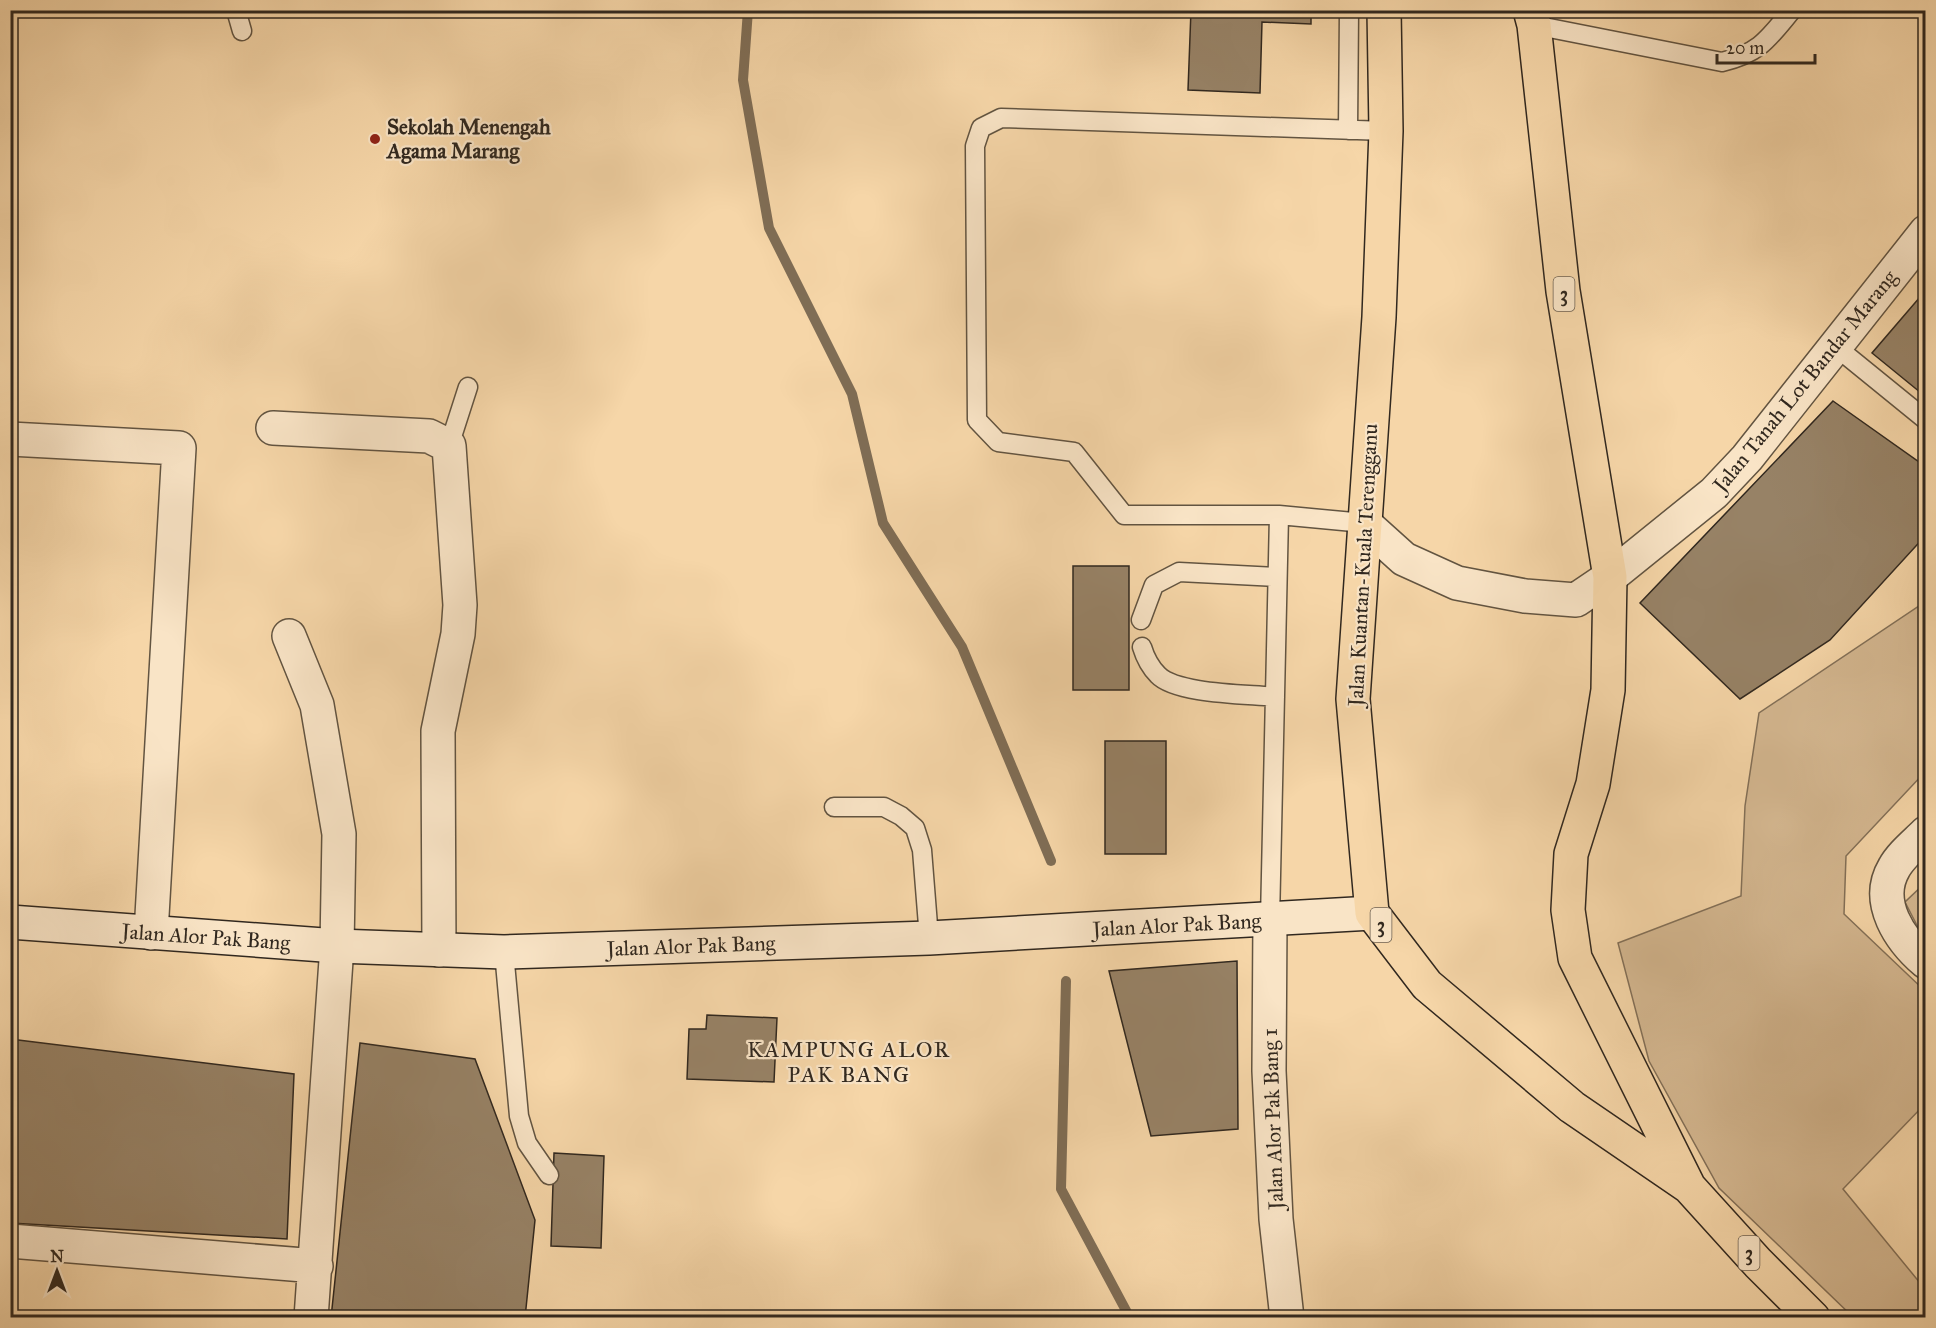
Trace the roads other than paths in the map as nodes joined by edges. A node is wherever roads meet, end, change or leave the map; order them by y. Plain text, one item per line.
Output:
1 (236, 10) edge
2 (1349, 10) edge
3 (1384, 10) edge
4 (1792, 10) edge
5 (1532, 18) edge
6 (242, 31) dead end
7 (1348, 130) junction
8 (1386, 131) junction
9 (1926, 232) edge
10 (1835, 346) junction
11 (468, 387) dead end
12 (1926, 420) edge
13 (273, 428) dead end
14 (10, 438) edge
15 (449, 446) junction
16 (1279, 515) junction
17 (1364, 523) junction
18 (1277, 577) junction
19 (1610, 577) junction
20 (1141, 620) dead end
21 (289, 636) dead end
22 (1142, 647) dead end
23 (1275, 697) junction
24 (834, 807) dead end
25 (1926, 833) edge
26 (1372, 913) junction
27 (1270, 920) junction
28 (10, 922) edge
29 (151, 933) junction
30 (929, 938) junction
31 (337, 946) junction
32 (439, 950) junction
33 (504, 952) junction
34 (1926, 962) edge
35 (549, 1175) dead end
36 (1689, 1186) junction
37 (10, 1242) edge
38 (316, 1266) junction
39 (311, 1317) edge
40 (1287, 1317) edge
41 (1813, 1317) edge

1 - 6 lane
2 - 7 lane
3 - 8 highway, Jalan Kuantan-Kuala Terengganu / 3
4 - 5 lane
5 - 19 highway, 3
7 - 8 lane
7 - 16 lane
8 - 17 highway, Jalan Kuantan-Kuala Terengganu / 3
9 - 10 street, Jalan Tanah Lot Bandar Marang
10 - 12 lane
10 - 19 street, Jalan Tanah Lot Bandar Marang
11 - 15 lane
13 - 15 street
14 - 29 street
15 - 32 street
16 - 17 lane
16 - 18 lane
17 - 19 street, Jalan Tanah Lot Bandar Marang
17 - 26 highway, Jalan Kuantan-Kuala Terengganu / 3
18 - 20 lane
18 - 23 lane
19 - 36 highway, 3
21 - 31 street
22 - 23 lane
23 - 27 lane
24 - 30 lane
25 - 34 street
26 - 27 street, Jalan Alor Pak Bang
26 - 36 highway, 3
27 - 30 street, Jalan Alor Pak Bang
27 - 40 street, Jalan Alor Pak Bang 1
28 - 29 street, Jalan Alor Pak Bang
29 - 31 street, Jalan Alor Pak Bang
30 - 33 street, Jalan Alor Pak Bang
31 - 32 street, Jalan Alor Pak Bang
31 - 38 street
32 - 33 street, Jalan Alor Pak Bang
33 - 35 lane
36 - 41 highway, 3
37 - 38 street
38 - 39 street

